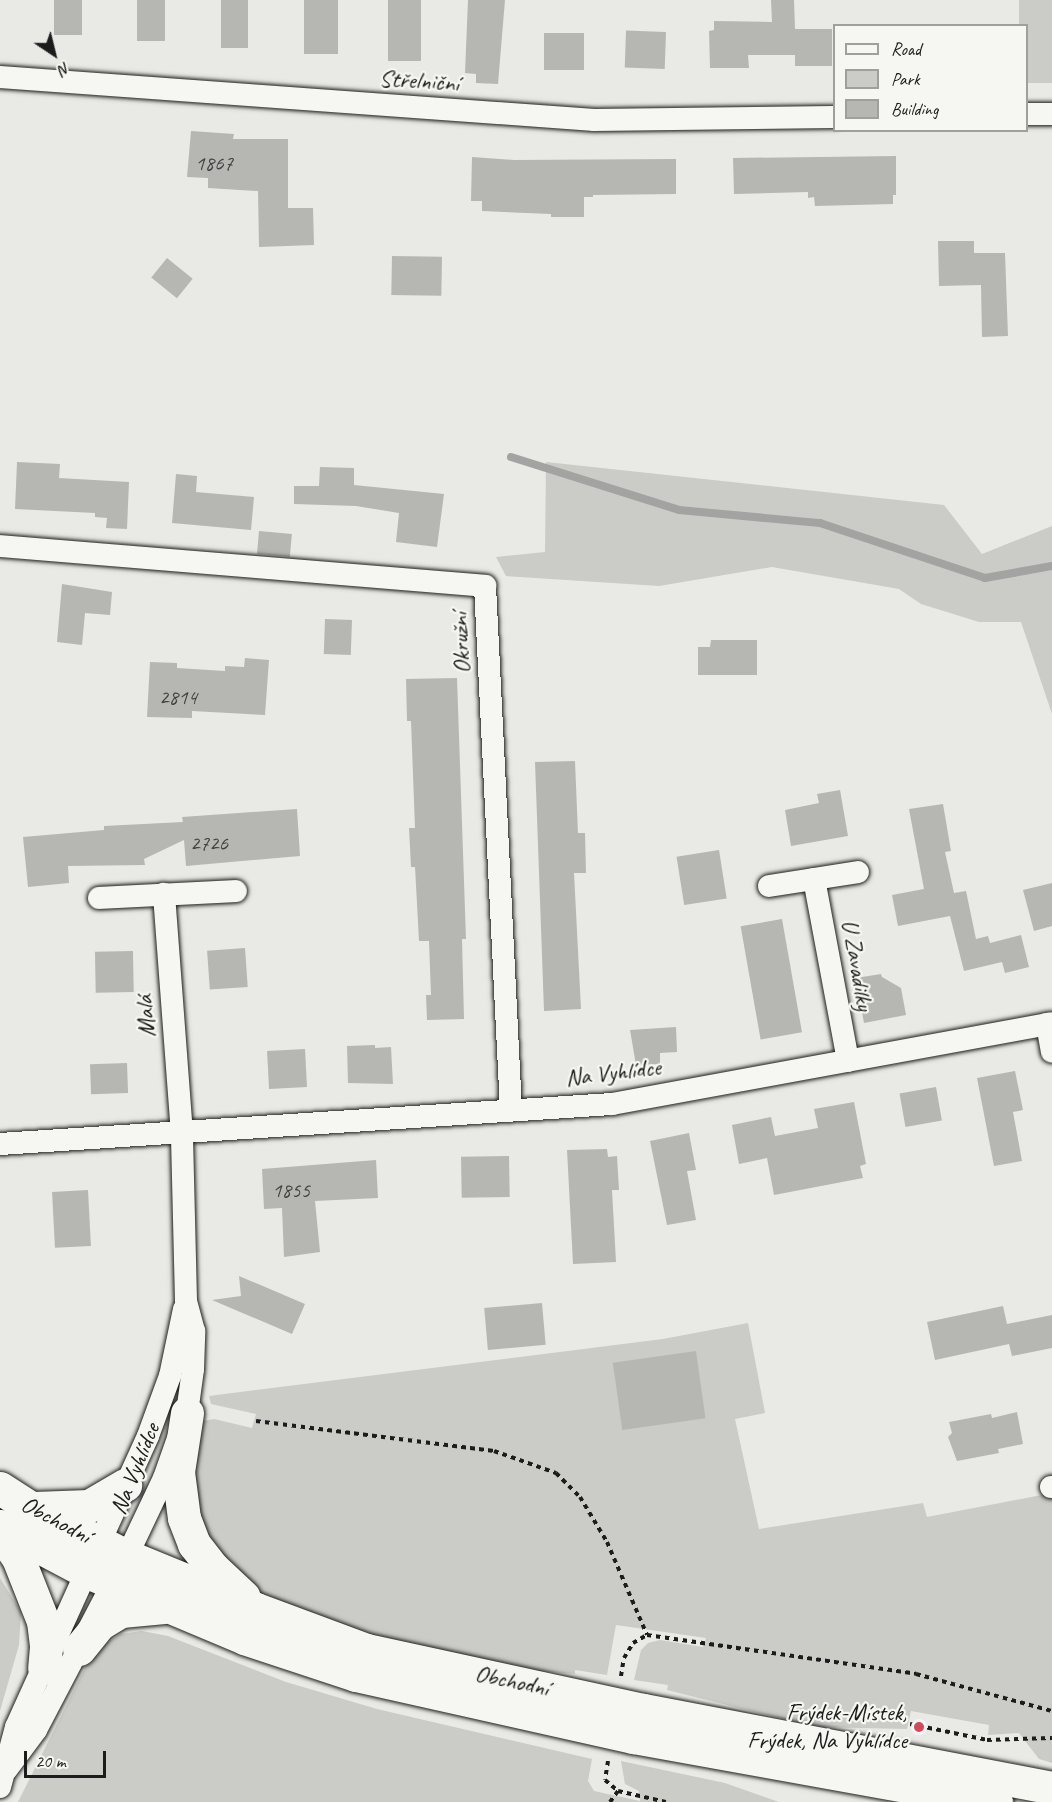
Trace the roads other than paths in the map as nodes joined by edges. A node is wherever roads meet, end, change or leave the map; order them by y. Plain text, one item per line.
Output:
1 (0, 77) edge
2 (1028, 114) edge
3 (1052, 114) edge
4 (833, 117) edge
5 (0, 546) edge
6 (858, 872) dead end
7 (814, 879) junction
8 (769, 886) dead end
9 (236, 891) dead end
10 (164, 894) junction
11 (99, 898) dead end
12 (1049, 1024) edge
13 (1052, 1052) edge
14 (848, 1061) junction
15 (511, 1110) junction
16 (182, 1134) junction
17 (0, 1144) edge
18 (186, 1301) junction
19 (187, 1413) junction
20 (125, 1485) junction
21 (0, 1488) edge
22 (31, 1508) junction
23 (0, 1526) edge
24 (0, 1532) edge
25 (106, 1563) junction
26 (169, 1607) junction
27 (256, 1609) junction
28 (79, 1649) junction
29 (44, 1668) junction
30 (4, 1778) edge
31 (1052, 1788) edge
32 (996, 1802) edge

1 - 4 street, Střelniční
2 - 3 street
5 - 15 street, Okružní
6 - 7 street
7 - 8 street
7 - 14 street, U Zavadilky
9 - 10 street
10 - 11 street
10 - 16 street, Malá
12 - 13 street, Na Vyhlídce
12 - 14 street, Na Vyhlídce
14 - 15 street, Na Vyhlídce
15 - 16 street, Na Vyhlídce
16 - 17 street, Na Vyhlídce
16 - 18 street, Na Vyhlídce
18 - 19 street, Na Vyhlídce
18 - 20 street, Na Vyhlídce
19 - 25 street, Na Vyhlídce
19 - 27 main road
20 - 22 main road
20 - 25 street, Na Vyhlídce
21 - 22 main road, Obchodní
22 - 25 main road, Obchodní
23 - 25 main road, Obchodní
24 - 29 main road
25 - 26 main road, Obchodní
25 - 27 main road, Obchodní
25 - 28 street, Na Vyhlídce
25 - 29 street, Na Vyhlídce
26 - 28 main road
26 - 32 main road, Obchodní
27 - 31 main road, Obchodní
28 - 30 street, Na Vyhlídce
29 - 30 street, Na Vyhlídce

